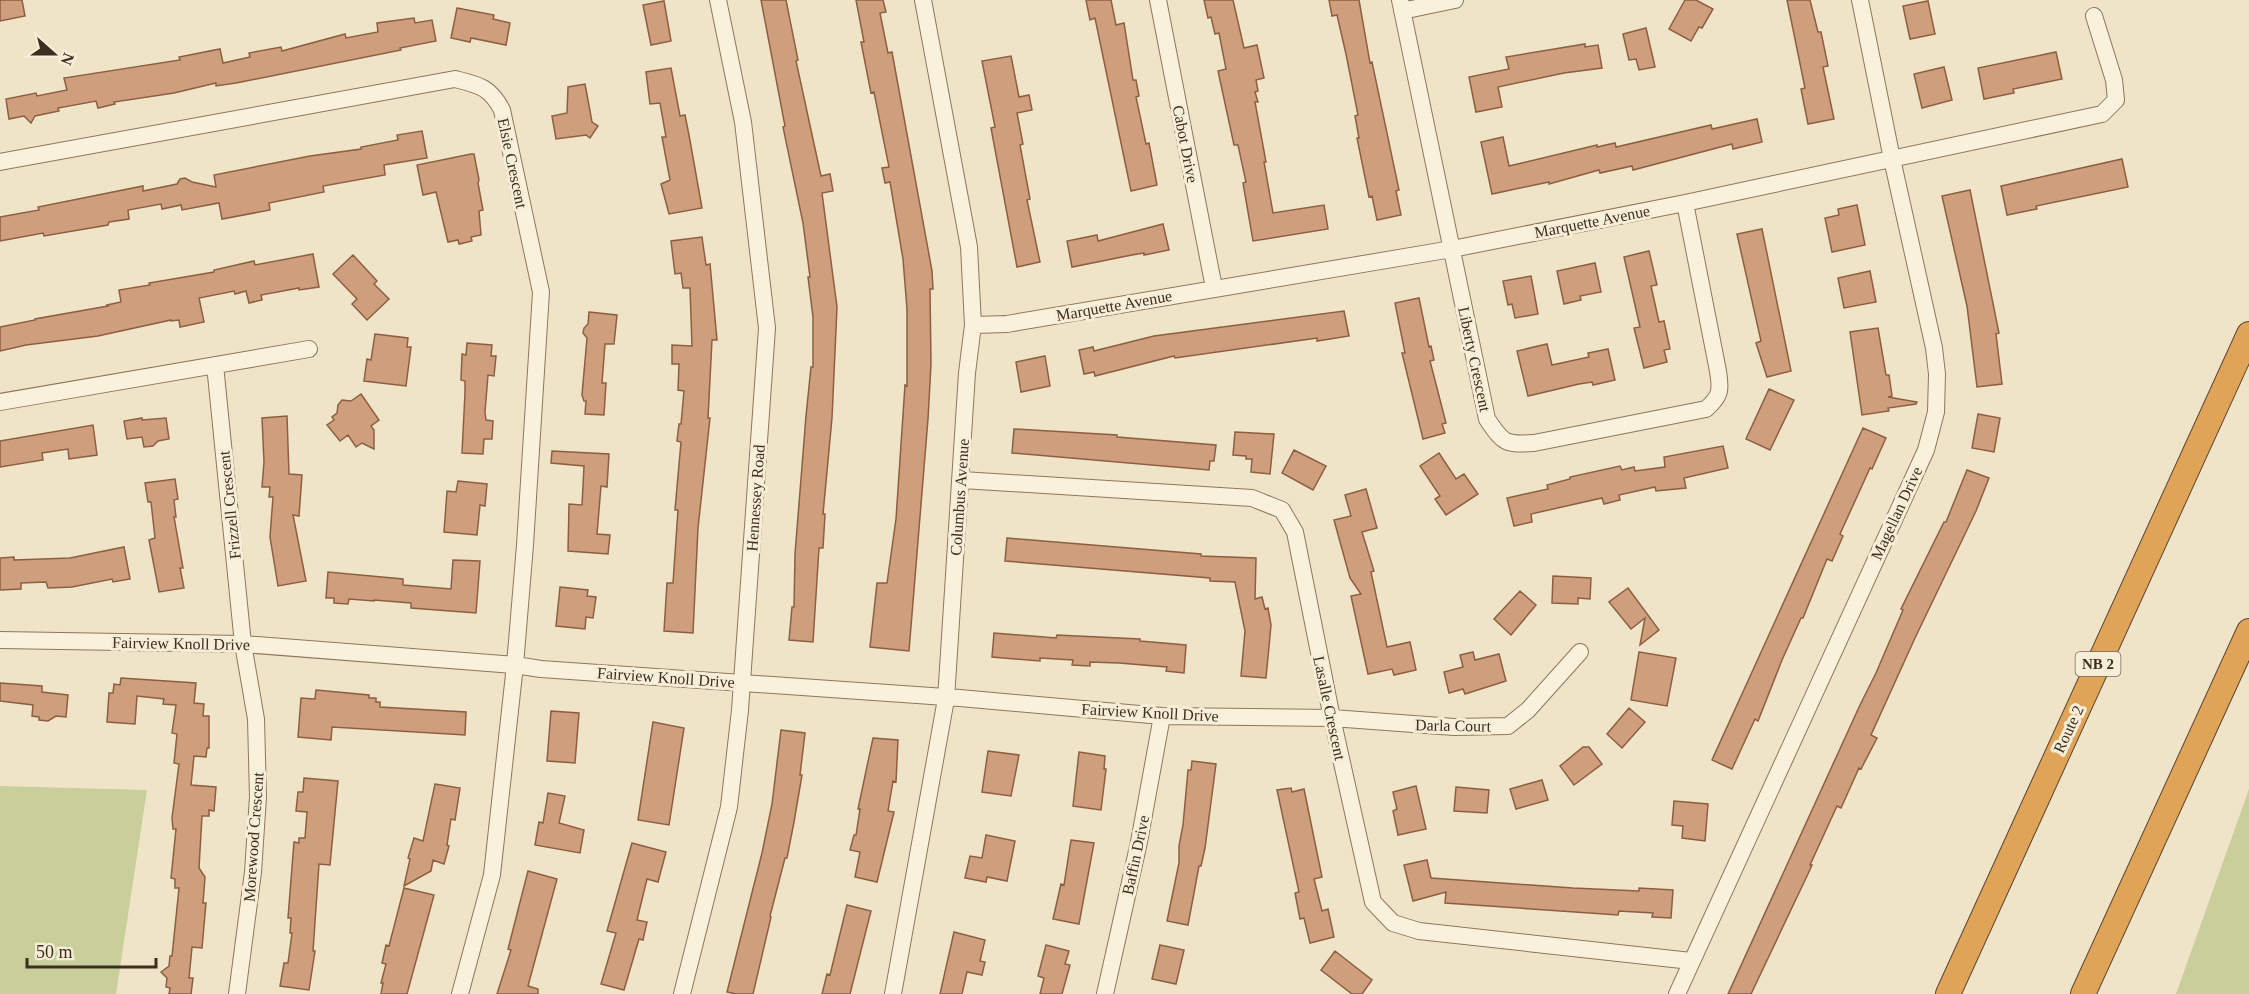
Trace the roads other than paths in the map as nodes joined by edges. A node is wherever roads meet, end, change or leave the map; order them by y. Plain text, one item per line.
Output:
1 (718, 0) edge
2 (923, 0) edge
3 (1158, 0) edge
4 (1455, 0) edge
5 (1860, 0) edge
6 (1401, 5) edge
7 (2094, 16) dead end
8 (1892, 159) junction
9 (0, 162) edge
10 (1684, 203) junction
11 (1452, 249) junction
12 (1214, 288) junction
13 (973, 325) junction
14 (2249, 334) edge
15 (309, 349) dead end
16 (215, 366) junction
17 (0, 402) edge
18 (962, 480) junction
19 (2249, 631) edge
20 (0, 640) edge
21 (243, 644) junction
22 (1580, 652) dead end
23 (515, 665) junction
24 (741, 683) junction
25 (946, 699) junction
26 (1162, 716) junction
27 (1332, 718) junction
28 (1691, 961) junction
29 (237, 994) edge
30 (460, 994) edge
31 (682, 994) edge
32 (893, 994) edge
33 (1106, 994) edge
34 (1677, 994) edge
35 (1948, 994) edge
36 (2083, 994) edge

1 - 24 street, Hennessey Road
2 - 13 street, Columbus Avenue
3 - 12 street, Cabot Drive
4 - 6 street
5 - 8 street, Magellan Drive
6 - 11 street, Liberty Crescent
7 - 8 street, Marquette Avenue
8 - 10 street, Marquette Avenue
8 - 28 street, Magellan Drive
9 - 23 street, Elsie Crescent
10 - 11 street, Marquette Avenue
10 - 11 street, Liberty Crescent
11 - 12 street, Marquette Avenue
12 - 13 street, Marquette Avenue
13 - 18 street, Columbus Avenue
14 - 35 highway, Route 2 / NB 2
15 - 16 street
16 - 17 street
16 - 21 street, Frizzell Crescent
18 - 25 street, Columbus Avenue
18 - 27 street, Lasalle Crescent
19 - 36 highway
20 - 21 street, Fairview Knoll Drive
21 - 23 street, Fairview Knoll Drive
21 - 29 street, Morewood Crescent
22 - 27 street, Darla Court
23 - 24 street, Fairview Knoll Drive
23 - 30 street
24 - 25 street, Fairview Knoll Drive
24 - 31 street, Hennessey Road
25 - 26 street, Fairview Knoll Drive
25 - 32 street, Columbus Avenue
26 - 27 street, Fairview Knoll Drive
26 - 33 street, Baffin Drive
27 - 28 street, Lasalle Crescent
28 - 34 street, Magellan Drive

